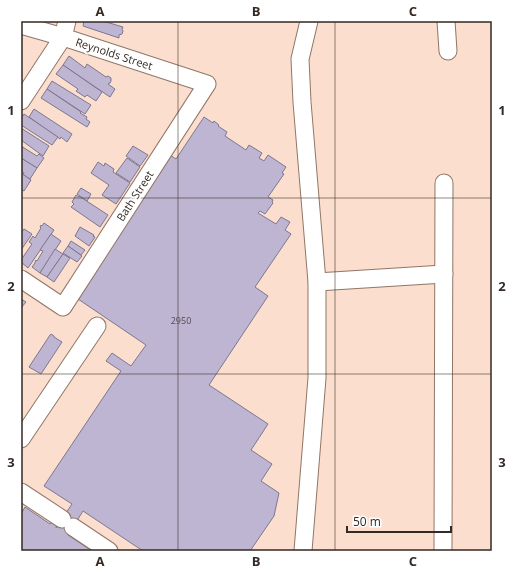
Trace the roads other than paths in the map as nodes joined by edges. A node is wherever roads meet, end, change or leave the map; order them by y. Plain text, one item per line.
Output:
1 (309, 21) edge
2 (446, 21) edge
3 (21, 25) edge
4 (65, 29) edge
5 (448, 51) dead end
6 (207, 84) joint
7 (21, 101) edge
8 (444, 183) dead end
9 (444, 274) junction
10 (21, 279) edge
11 (317, 282) junction
12 (97, 326) dead end
13 (21, 438) edge
14 (21, 492) edge
15 (109, 551) edge
16 (302, 551) edge
17 (443, 551) edge

1 - 11 street
2 - 5 street
3 - 4 street, Reynolds Street
4 - 6 street, Reynolds Street
4 - 7 street
6 - 10 street, Bath Street
8 - 9 street
9 - 11 street
9 - 17 street
11 - 16 street
12 - 13 street
14 - 15 street

